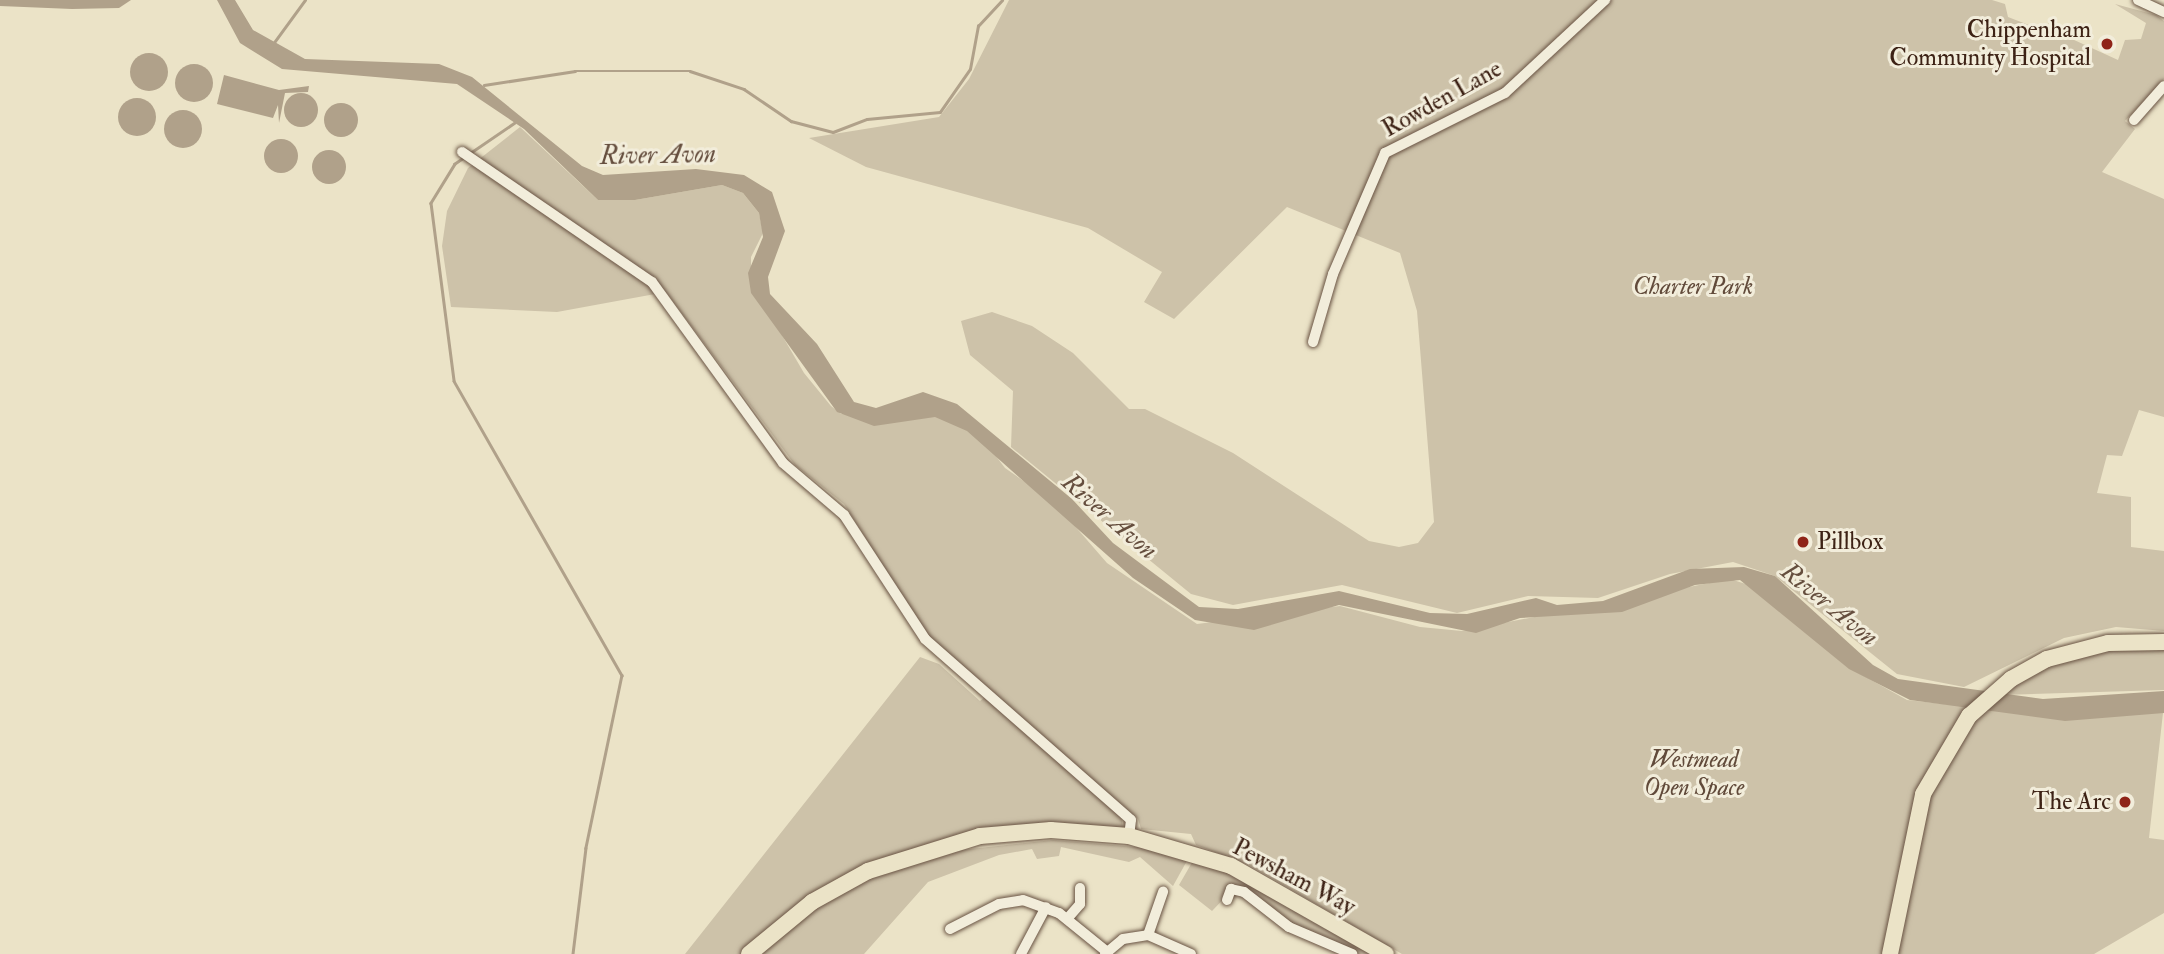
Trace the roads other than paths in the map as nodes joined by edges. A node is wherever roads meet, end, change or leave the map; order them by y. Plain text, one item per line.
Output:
1 (1605, 0) edge
2 (2138, 0) edge
3 (2164, 12) edge
4 (2164, 86) edge
5 (2134, 120) dead end
6 (462, 152) dead end
7 (1313, 342) dead end
8 (2164, 642) edge
9 (1129, 836) junction
10 (1080, 888) dead end
11 (1163, 892) dead end
12 (1227, 900) dead end
13 (1046, 907) junction
14 (1067, 919) junction
15 (950, 929) dead end
16 (1148, 935) junction
17 (1026, 951) edge
18 (1105, 953) edge
19 (749, 954) edge
20 (1191, 954) edge
21 (1352, 954) edge
22 (1386, 954) edge
23 (1890, 954) edge

1 - 7 street, Rowden Lane
2 - 3 street
4 - 5 street
6 - 9 street
8 - 23 main road
9 - 19 main road, Pewsham Way
9 - 22 main road, Pewsham Way
10 - 14 street
11 - 16 street
12 - 21 street
13 - 14 street
13 - 15 street
13 - 17 street
14 - 18 street
16 - 18 street
16 - 20 street

